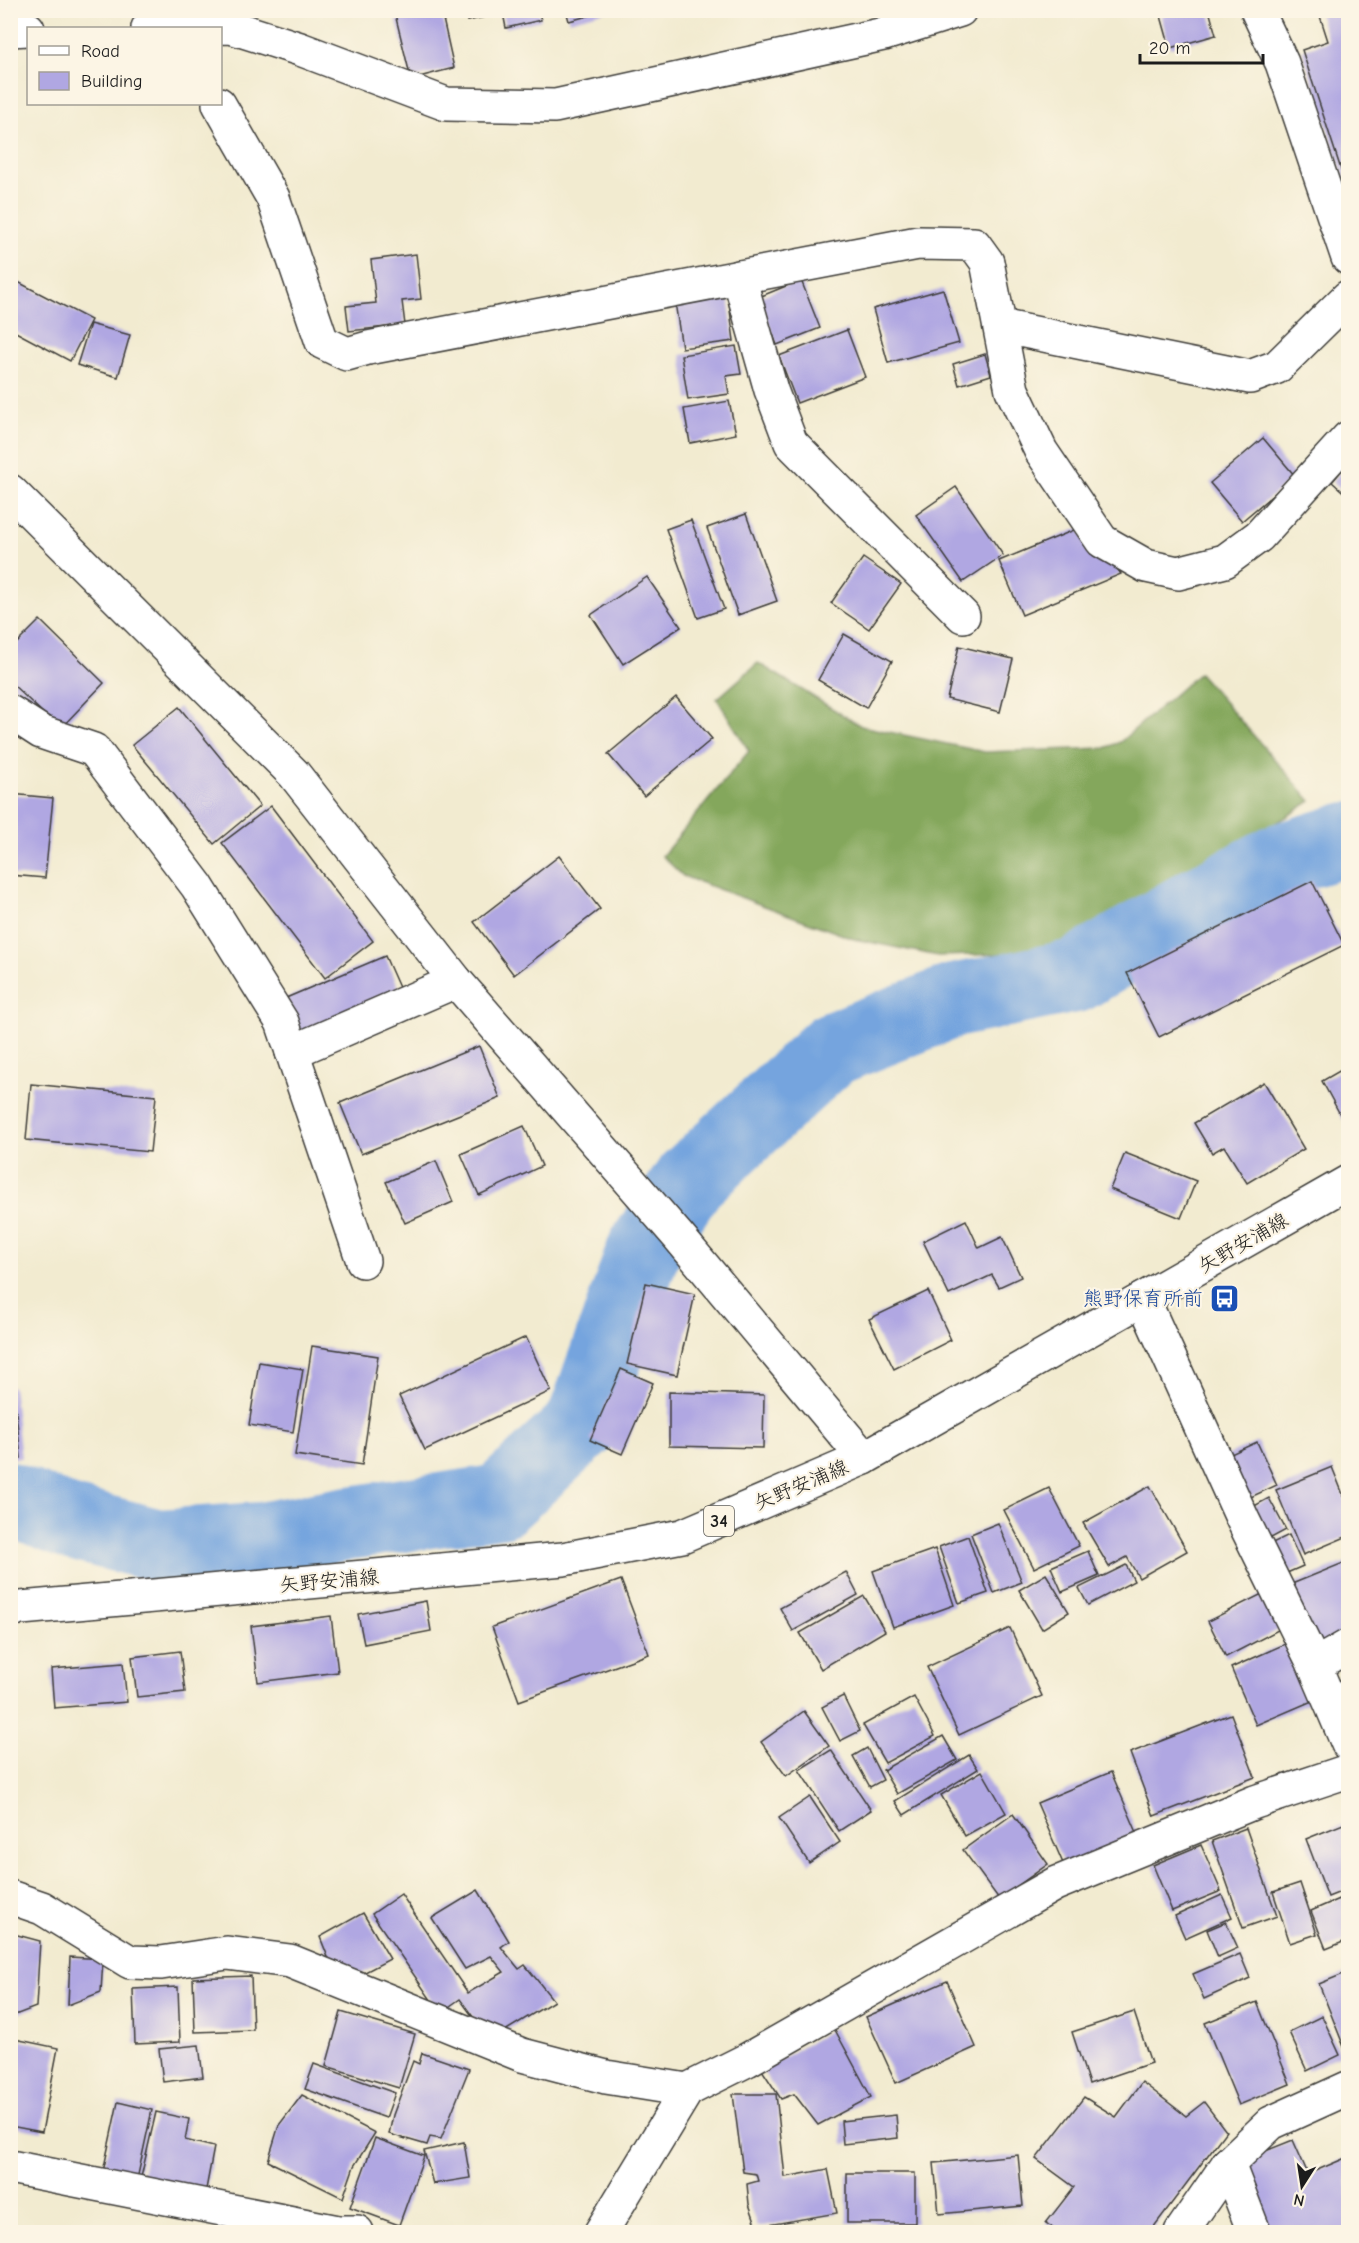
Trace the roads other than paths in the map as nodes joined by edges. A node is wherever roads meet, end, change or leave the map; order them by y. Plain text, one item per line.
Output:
1 (960, 10) edge
2 (1257, 10) edge
3 (255, 23) edge
4 (222, 27) edge
5 (27, 29) edge
6 (10, 30) edge
7 (220, 105) edge
8 (1348, 258) edge
9 (740, 277) junction
10 (1348, 297) edge
11 (1000, 326) junction
12 (1348, 438) edge
13 (10, 492) edge
14 (963, 616) dead end
15 (10, 712) edge
16 (456, 981) junction
17 (292, 1052) junction
18 (1348, 1182) edge
19 (363, 1261) dead end
20 (1143, 1299) junction
21 (864, 1458) junction
22 (10, 1609) edge
23 (1348, 1646) edge
24 (1315, 1665) junction
25 (1348, 1744) edge
26 (1348, 1771) edge
27 (10, 1897) edge
28 (1348, 2088) edge
29 (687, 2090) junction
30 (1228, 2164) junction
31 (10, 2166) edge
32 (338, 2232) edge
33 (357, 2232) edge
34 (601, 2232) edge
35 (1181, 2232) edge
36 (1254, 2232) edge

1 - 3 street
2 - 8 street
3 - 4 street
5 - 6 street
7 - 9 street
9 - 11 street
9 - 14 street
10 - 11 street
11 - 12 street
13 - 16 street
15 - 17 street
16 - 17 street
16 - 21 street
17 - 19 street
18 - 20 street, 矢野安浦線 / 34
20 - 21 street, 矢野安浦線 / 34
20 - 24 street
21 - 22 street, 矢野安浦線 / 34
23 - 24 street
24 - 25 street
26 - 29 street
27 - 29 street
28 - 30 street
29 - 34 street
30 - 35 street
30 - 36 street
31 - 32 street
32 - 33 street

